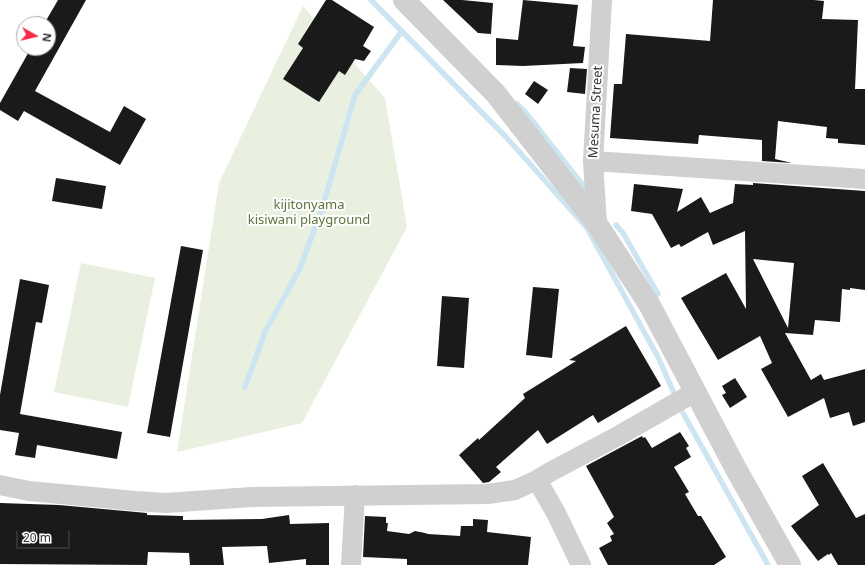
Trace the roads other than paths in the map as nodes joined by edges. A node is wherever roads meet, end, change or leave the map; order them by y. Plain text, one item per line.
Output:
1 (404, 0) edge
2 (602, 0) edge
3 (593, 161) junction
4 (865, 179) edge
5 (597, 224) junction
6 (695, 392) junction
7 (537, 480) junction
8 (0, 485) edge
9 (355, 495) junction
10 (352, 565) edge
11 (581, 565) edge
12 (790, 565) edge

1 - 5 street
2 - 3 street, Mesuma Street
3 - 4 street
3 - 5 street, Mesuma Street
5 - 6 street
6 - 7 street
6 - 12 street
7 - 9 street
7 - 11 street
8 - 9 street
9 - 10 street

